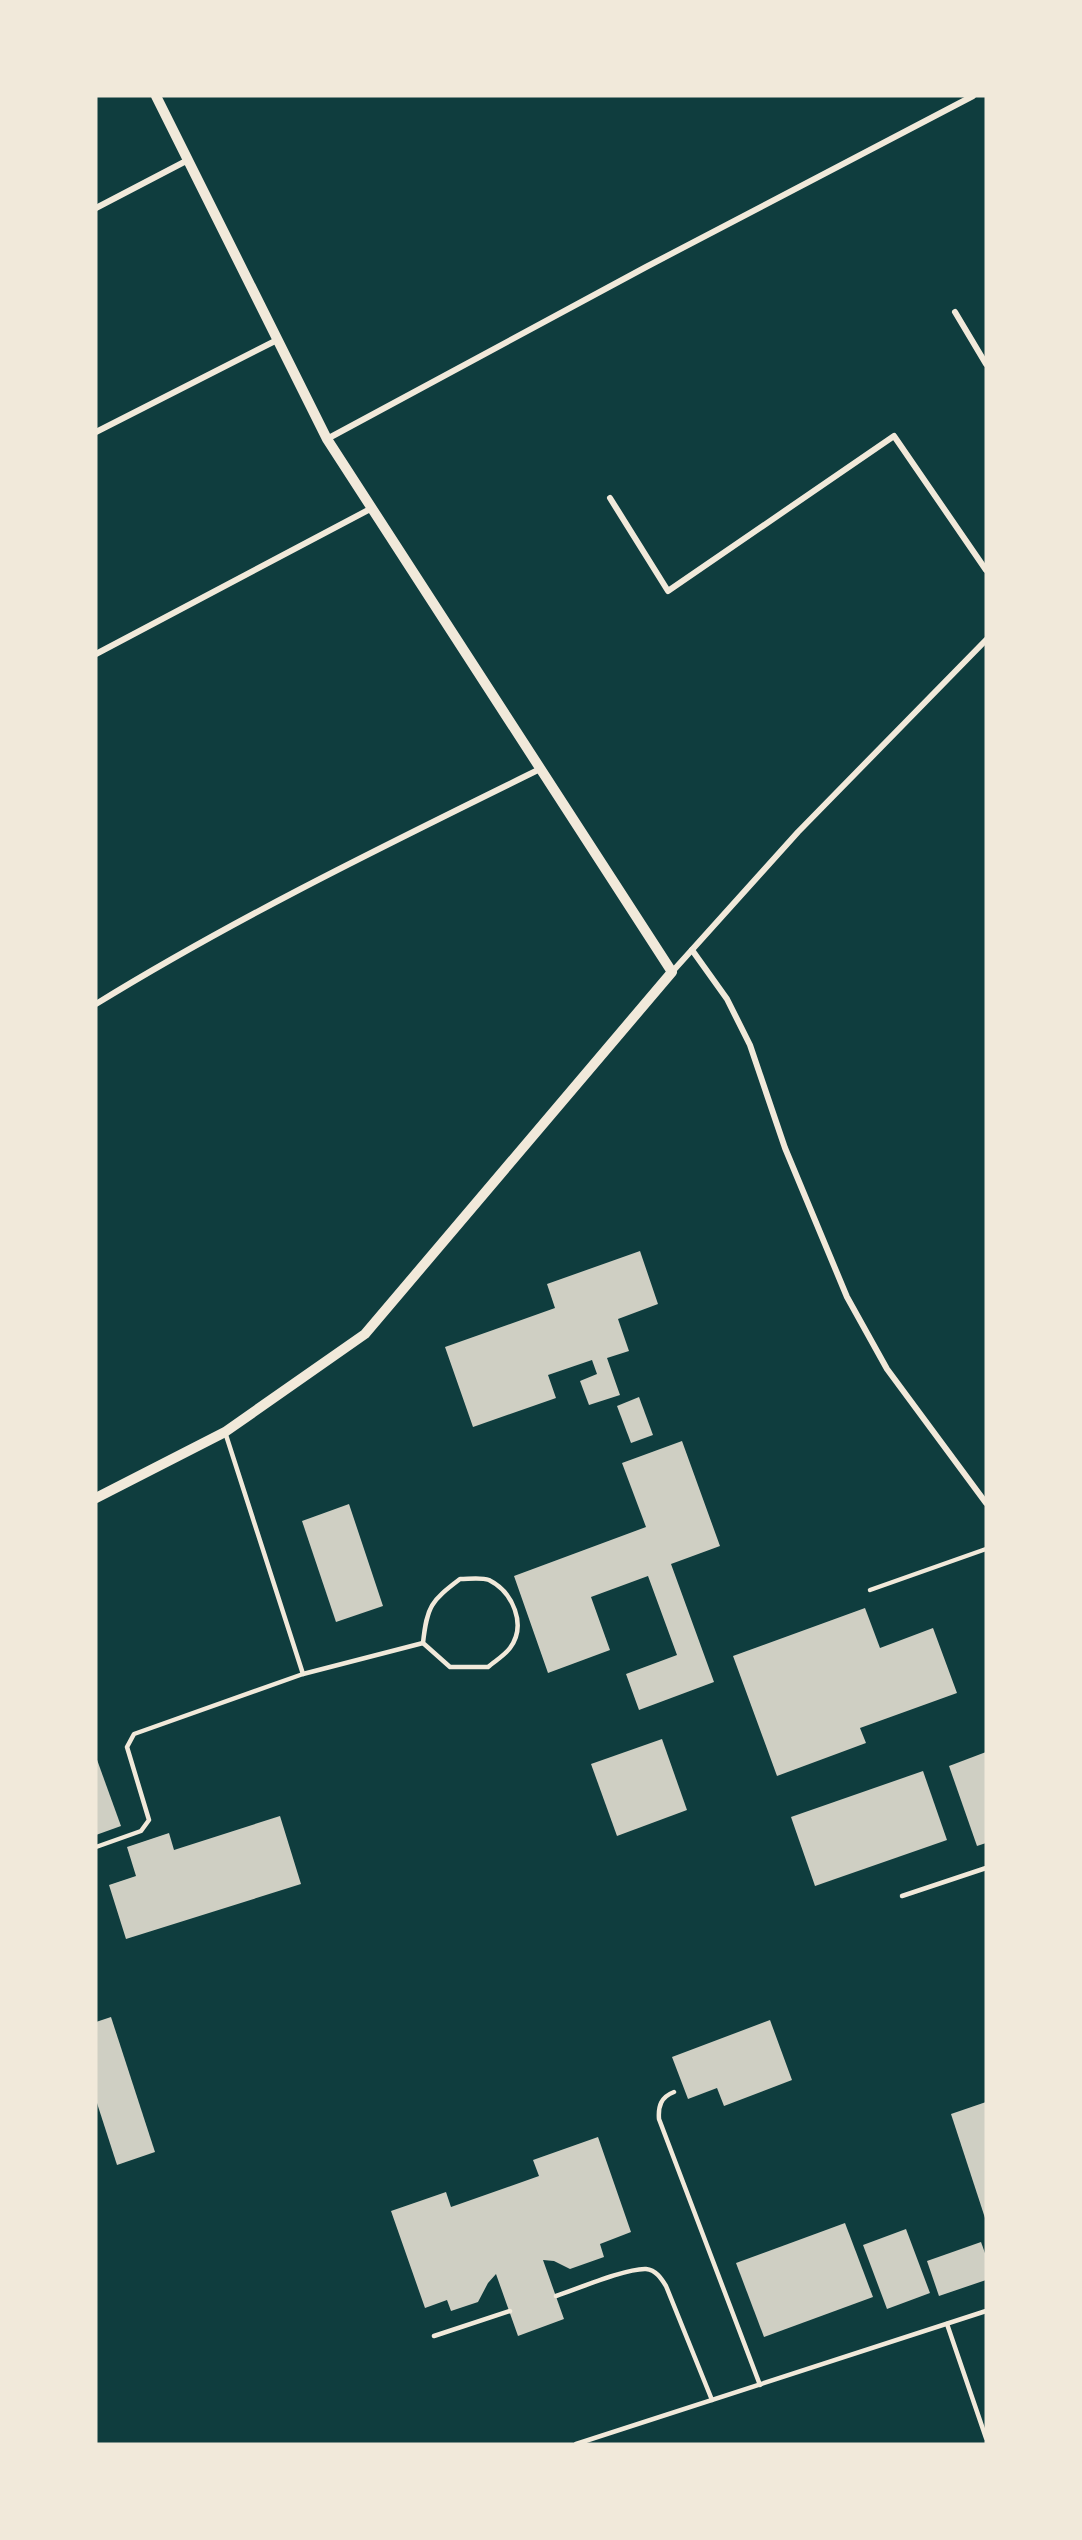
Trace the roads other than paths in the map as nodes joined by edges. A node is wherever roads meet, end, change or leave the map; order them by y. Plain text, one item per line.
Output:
1 (156, 96) edge
2 (973, 96) edge
3 (188, 160) junction
4 (96, 208) edge
5 (955, 312) dead end
6 (277, 340) junction
7 (986, 364) edge
8 (96, 432) edge
9 (327, 439) junction
10 (610, 498) dead end
11 (372, 508) junction
12 (986, 570) edge
13 (986, 640) edge
14 (96, 654) edge
15 (540, 769) junction
16 (692, 951) junction
17 (672, 972) junction
18 (96, 1004) edge
19 (225, 1432) junction
20 (96, 1498) edge
21 (986, 1503) edge
22 (986, 1549) edge
23 (870, 1590) dead end
24 (423, 1643) junction
25 (303, 1674) junction
26 (96, 1847) edge
27 (986, 1868) edge
28 (902, 1896) dead end
29 (674, 2092) dead end
30 (556, 2296) dead end
31 (510, 2311) dead end
32 (986, 2311) edge
33 (947, 2324) junction
34 (434, 2336) dead end
35 (760, 2385) junction
36 (712, 2400) junction
37 (986, 2438) edge
38 (576, 2444) edge

1 - 3 street
2 - 9 street
3 - 4 street
3 - 6 street
5 - 7 street
6 - 8 street
6 - 9 street
9 - 11 street
10 - 12 street
11 - 14 street
11 - 15 street
13 - 16 street
15 - 17 street
15 - 18 street
16 - 17 street
16 - 21 street
17 - 19 street
19 - 20 street
19 - 25 lane
22 - 23 lane
24 - 24 lane
24 - 25 lane
25 - 26 lane
27 - 28 lane
29 - 35 lane
30 - 36 lane
31 - 34 lane
32 - 33 lane
33 - 35 lane
33 - 37 lane
35 - 36 lane
36 - 38 lane

